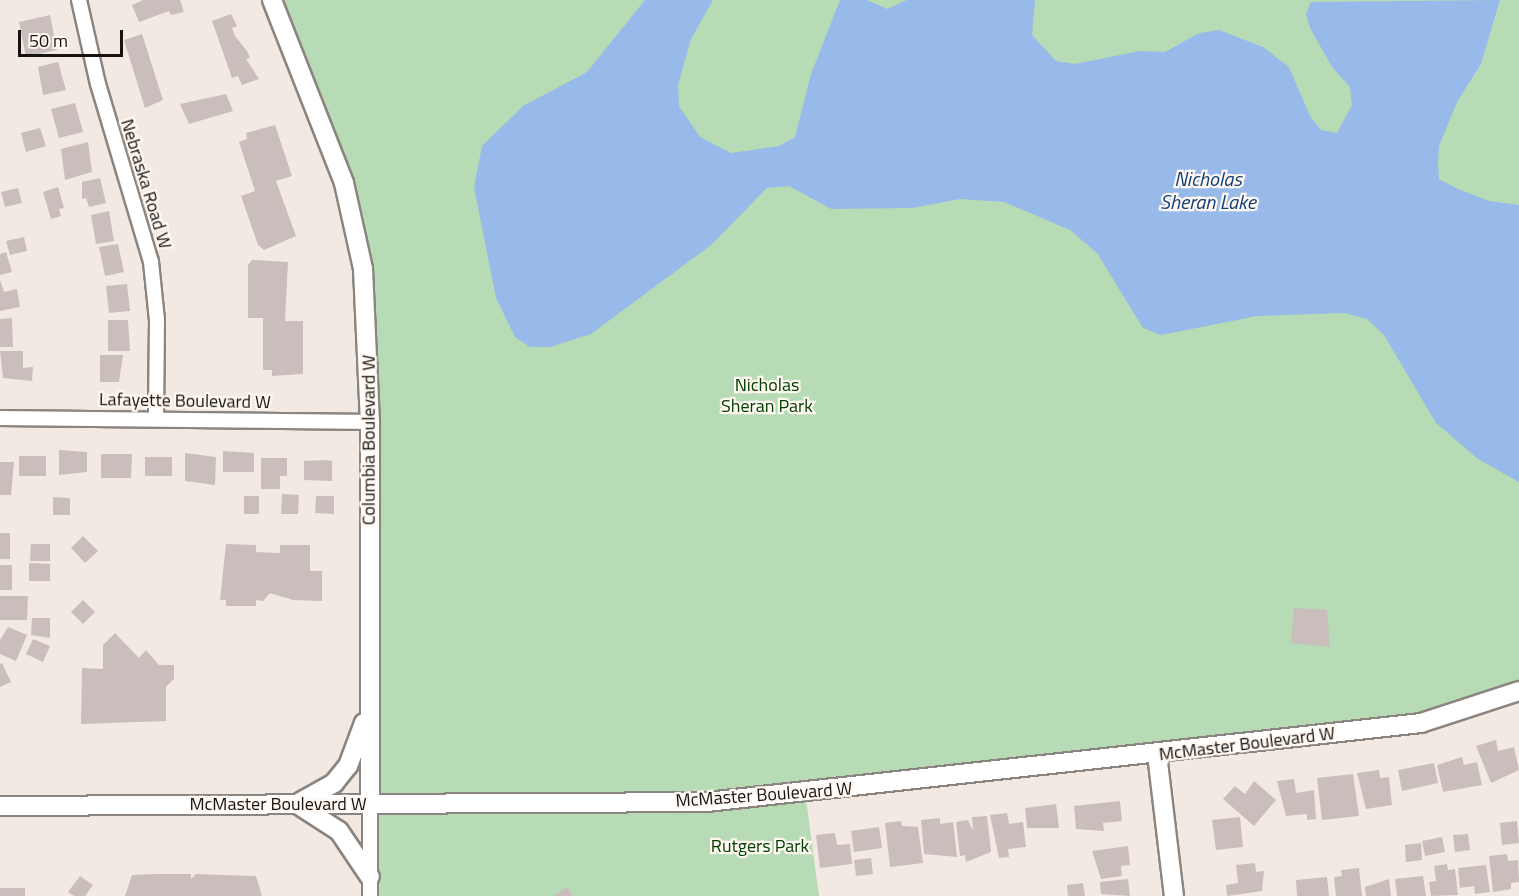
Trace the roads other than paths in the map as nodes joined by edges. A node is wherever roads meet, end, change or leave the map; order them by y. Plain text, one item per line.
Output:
1 (79, 0) edge
2 (272, 0) edge
3 (156, 417) junction
4 (0, 418) edge
5 (370, 422) junction
6 (1519, 691) edge
7 (369, 697) junction
8 (1157, 754) junction
9 (296, 804) junction
10 (370, 804) junction
11 (0, 806) edge
12 (370, 877) junction
13 (370, 896) edge
14 (1174, 896) edge

1 - 3 street, Nebraska Road W
2 - 5 street, Columbia Boulevard W
3 - 4 street, Lafayette Boulevard W
3 - 5 street, Lafayette Boulevard W
5 - 7 street, Columbia Boulevard W
6 - 8 street, McMaster Boulevard W
7 - 9 street
7 - 10 street, Columbia Boulevard W
8 - 10 street, McMaster Boulevard W
8 - 14 street
9 - 10 street, McMaster Boulevard W
9 - 11 street, McMaster Boulevard W
9 - 12 street
10 - 12 street, Columbia Boulevard W
12 - 13 street, Columbia Boulevard W

